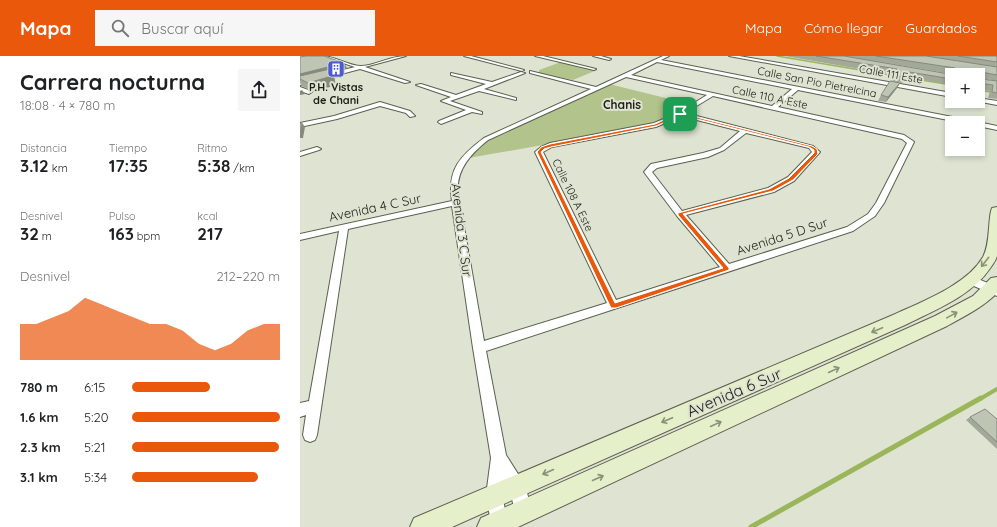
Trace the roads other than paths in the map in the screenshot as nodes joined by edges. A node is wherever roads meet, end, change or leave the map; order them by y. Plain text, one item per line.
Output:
1 (324, 56) edge
2 (404, 56) edge
3 (466, 56) edge
4 (537, 56) edge
5 (569, 56) edge
6 (595, 56) edge
7 (666, 56) edge
8 (731, 56) edge
9 (609, 59) dead end
10 (557, 60) junction
11 (657, 61) junction
12 (545, 65) dead end
13 (360, 67) junction
14 (539, 67) dead end
15 (594, 69) dead end
16 (522, 71) junction
17 (532, 71) junction
18 (453, 74) dead end
19 (626, 75) junction
20 (407, 82) dead end
21 (300, 83) edge
22 (419, 84) dead end
23 (492, 84) junction
24 (595, 88) junction
25 (797, 88) junction
26 (300, 89) edge
27 (479, 89) junction
28 (309, 92) edge
29 (712, 94) junction
30 (945, 94) edge
31 (457, 97) junction
32 (514, 99) dead end
33 (985, 101) edge
34 (997, 103) edge
35 (773, 108) junction
36 (472, 110) junction
37 (480, 113) dead end
38 (680, 114) junction
39 (412, 116) dead end
40 (945, 117) edge
41 (441, 122) dead end
42 (300, 125) edge
43 (985, 125) edge
44 (997, 128) edge
45 (744, 131) junction
46 (909, 139) joint
47 (317, 150) dead end
48 (300, 154) edge
49 (456, 203) junction
50 (997, 211) edge
51 (680, 214) junction
52 (344, 227) junction
53 (300, 237) edge
54 (727, 269) junction
55 (971, 280) junction
56 (995, 288) edge
57 (614, 306) junction
58 (479, 348) junction
59 (315, 405) junction
60 (300, 410) edge
61 (310, 435) dead end
62 (500, 458) junction
63 (517, 486) junction
64 (494, 496) junction
65 (523, 512) junction
66 (495, 525) edge
67 (423, 527) edge

1 - 13 street
2 - 13 street
3 - 16 street
4 - 10 street
5 - 10 street
6 - 9 street
7 - 11 street, Avenida 3 C Sur
8 - 30 street, Calle 111 Este
10 - 12 street
10 - 15 street
11 - 19 street, Avenida 3 C Sur
11 - 25 street, Calle San Pio Pietrelcina
13 - 20 street
13 - 21 street
14 - 17 street
16 - 17 street
16 - 23 street
17 - 24 street
18 - 23 street
19 - 24 street, Avenida 3 C Sur
19 - 29 street, Calle 110 A Este
22 - 31 street
23 - 27 street
24 - 49 street, Avenida 3 C Sur
25 - 35 street
25 - 40 street, Calle San Pio Pietrelcina
26 - 28 street
27 - 31 street
27 - 32 street
29 - 35 street, Calle 110 A Este
29 - 38 street, Calle 108 A Este
31 - 36 street
33 - 34 street
35 - 46 street, Calle 110 A Este
36 - 37 street
36 - 41 street
38 - 45 street
38 - 57 street, Calle 108 A Este
39 - 42 street
43 - 44 street
45 - 51 street
45 - 51 street
46 - 54 street, Avenida 5 D Sur
47 - 48 street
49 - 52 street, Avenida 4 C Sur
49 - 58 street, Avenida 3 C Sur
50 -> 55 main road, Avenida 6 Sur
51 - 54 street
52 - 53 street, Avenida 4 C Sur
52 - 59 street
54 - 57 street, Avenida 5 D Sur
55 - 56 street
55 -> 63 main road, Avenida 6 Sur
65 -> 56 main road, Avenida 6 Sur
57 - 58 street, Avenida 5 D Sur
58 - 62 street, Avenida 3 C Sur
59 - 60 street
59 - 61 street
62 - 63 street, Avenida 3 C Sur
62 - 64 street, Avenida 3 C Sur
63 - 64 main road, Avenida 6 Sur
63 - 65 street, Avenida 3 C Sur
64 - 66 street, Avenida 3 C Sur
64 - 67 main road, Avenida 6 Sur
65 - 66 main road, Avenida 6 Sur

